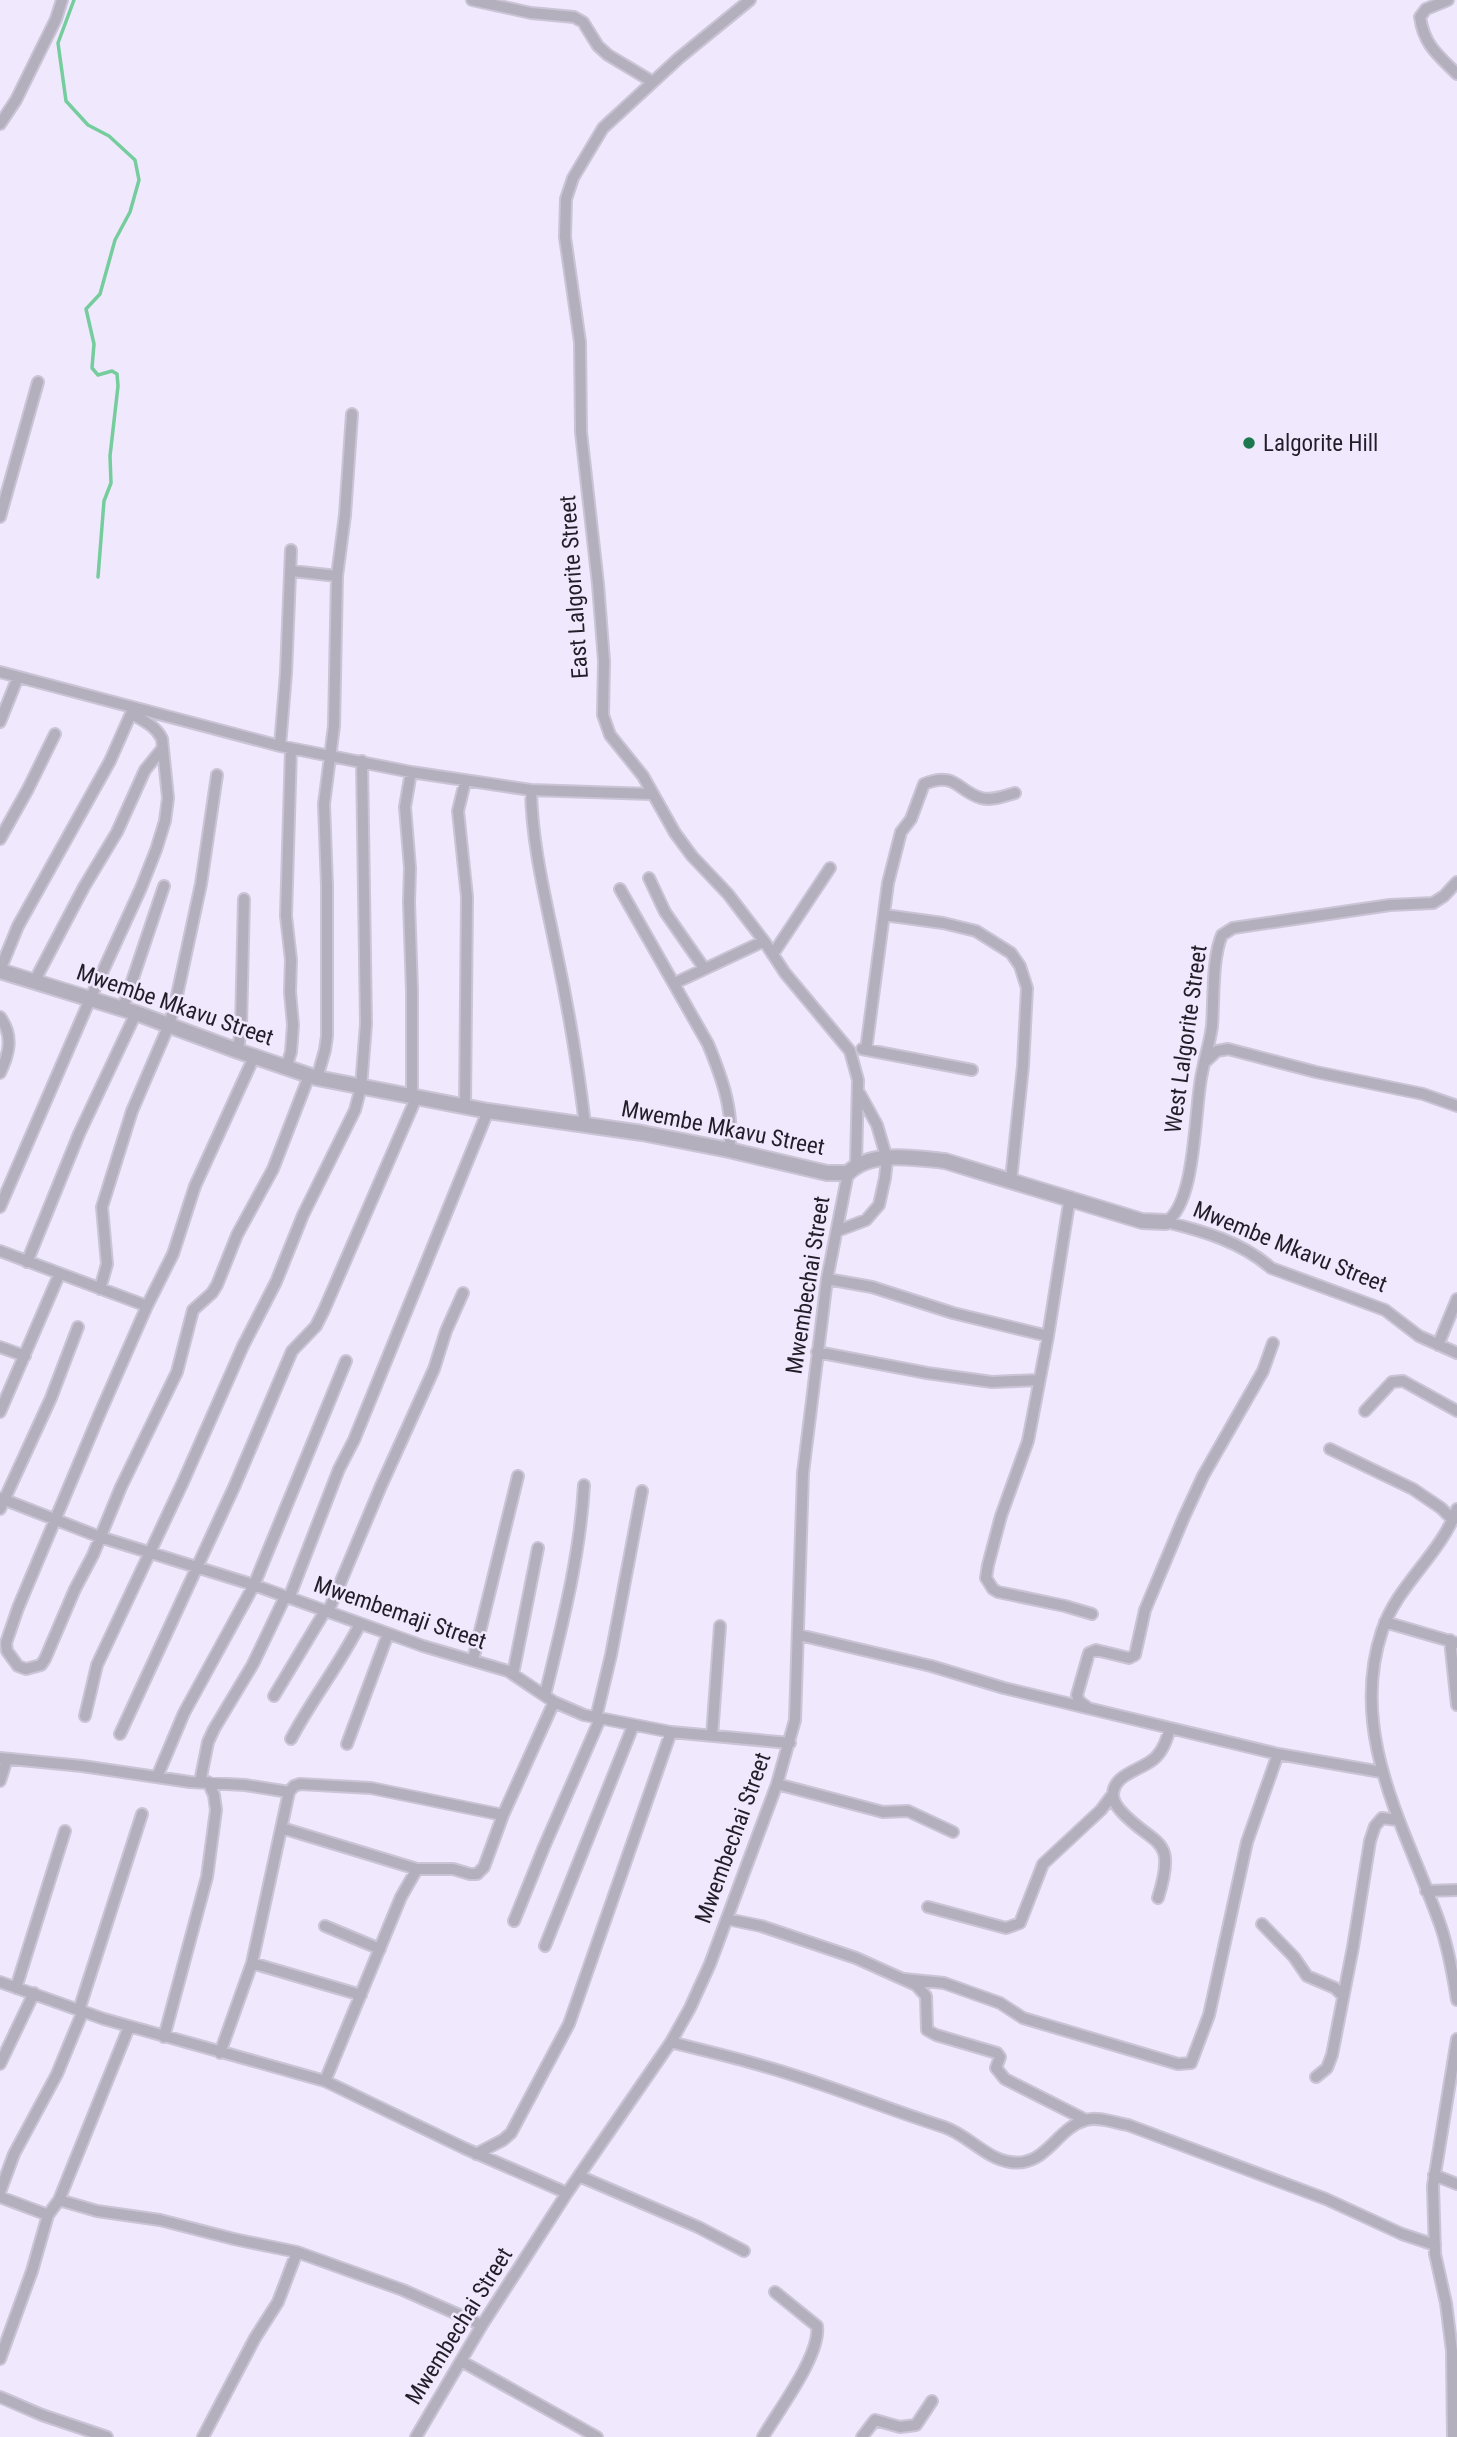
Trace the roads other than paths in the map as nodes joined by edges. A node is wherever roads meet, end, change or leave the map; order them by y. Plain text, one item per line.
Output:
1 (62, 0) edge
2 (472, 0) edge
3 (750, 0) edge
4 (1448, 0) edge
5 (1457, 74) edge
6 (653, 82) junction
7 (0, 124) edge
8 (38, 382) dead end
9 (352, 414) dead end
10 (0, 517) edge
11 (291, 550) dead end
12 (292, 571) junction
13 (337, 576) junction
14 (0, 672) edge
15 (18, 677) junction
16 (132, 712) junction
17 (0, 722) edge
18 (55, 734) dead end
19 (285, 747) junction
20 (162, 749) junction
21 (329, 755) junction
22 (362, 761) junction
23 (411, 772) junction
24 (217, 775) dead end
25 (465, 782) junction
26 (531, 790) junction
27 (1015, 793) dead end
28 (652, 794) junction
29 (0, 839) edge
30 (830, 869) dead end
31 (649, 878) dead end
32 (1457, 882) edge
33 (164, 886) dead end
34 (620, 889) dead end
35 (244, 899) dead end
36 (884, 915) junction
37 (764, 941) junction
38 (773, 954) junction
39 (704, 968) junction
40 (0, 970) edge
41 (34, 982) junction
42 (675, 984) junction
43 (91, 997) junction
44 (130, 1010) junction
45 (0, 1017) edge
46 (169, 1025) junction
47 (846, 1046) junction
48 (866, 1050) junction
49 (238, 1051) junction
50 (254, 1057) junction
51 (1206, 1061) junction
52 (286, 1068) junction
53 (972, 1070) dead end
54 (0, 1073) edge
55 (313, 1077) junction
56 (361, 1087) junction
57 (858, 1088) junction
58 (415, 1096) junction
59 (465, 1106) junction
60 (1457, 1106) edge
61 (488, 1111) junction
62 (585, 1125) junction
63 (730, 1150) junction
64 (887, 1159) junction
65 (852, 1168) junction
66 (1011, 1180) junction
67 (1070, 1197) junction
68 (0, 1207) edge
69 (1166, 1222) junction
70 (837, 1231) junction
71 (0, 1251) edge
72 (27, 1262) junction
73 (59, 1275) junction
74 (827, 1279) junction
75 (100, 1289) junction
76 (463, 1293) dead end
77 (1457, 1299) edge
78 (147, 1306) junction
79 (78, 1327) dead end
80 (1048, 1336) junction
81 (1273, 1343) dead end
82 (1438, 1345) junction
83 (0, 1347) edge
84 (817, 1352) junction
85 (1457, 1353) edge
86 (25, 1356) junction
87 (346, 1361) dead end
88 (1038, 1380) junction
89 (1365, 1411) dead end
90 (1457, 1411) edge
91 (0, 1412) edge
92 (1330, 1449) dead end
93 (517, 1476) dead end
94 (584, 1485) dead end
95 (642, 1491) dead end
96 (1, 1502) edge
97 (55, 1518) junction
98 (1455, 1520) edge
99 (100, 1537) junction
100 (538, 1548) dead end
101 (150, 1552) junction
102 (198, 1567) junction
103 (254, 1585) junction
104 (287, 1597) junction
105 (327, 1612) junction
106 (1092, 1614) dead end
107 (1385, 1622) junction
108 (360, 1624) junction
109 (720, 1626) dead end
110 (388, 1634) junction
111 (799, 1635) junction
112 (1454, 1641) edge
113 (473, 1660) junction
114 (513, 1674) junction
115 (274, 1696) dead end
116 (550, 1698) junction
117 (1457, 1705) edge
118 (1087, 1707) junction
119 (85, 1716) dead end
120 (598, 1718) junction
121 (632, 1726) junction
122 (1170, 1728) junction
123 (671, 1732) junction
124 (120, 1734) dead end
125 (712, 1735) junction
126 (292, 1739) dead end
127 (790, 1743) junction
128 (346, 1744) dead end
129 (1278, 1754) junction
130 (3, 1758) edge
131 (1381, 1772) junction
132 (157, 1777) junction
133 (0, 1781) edge
134 (204, 1782) junction
135 (778, 1784) junction
136 (289, 1792) junction
137 (1113, 1794) junction
138 (142, 1814) dead end
139 (503, 1815) junction
140 (1397, 1820) junction
141 (282, 1828) junction
142 (65, 1831) dead end
143 (953, 1832) dead end
144 (417, 1869) junction
145 (1457, 1890) edge
146 (1426, 1891) junction
147 (1158, 1898) dead end
148 (928, 1907) dead end
149 (727, 1919) junction
150 (514, 1921) dead end
151 (1262, 1924) dead end
152 (325, 1926) dead end
153 (545, 1946) dead end
154 (380, 1949) junction
155 (252, 1963) junction
156 (904, 1979) junction
157 (0, 1982) edge
158 (16, 1988) junction
159 (34, 1993) junction
160 (360, 1995) junction
161 (1343, 1996) junction
162 (1457, 2000) edge
163 (81, 2011) junction
164 (129, 2027) junction
165 (164, 2037) junction
166 (1457, 2039) edge
167 (671, 2042) junction
168 (220, 2053) junction
169 (0, 2064) edge
170 (1316, 2077) dead end
171 (325, 2081) junction
172 (1086, 2120) junction
173 (476, 2154) junction
174 (1434, 2175) junction
175 (579, 2176) junction
176 (1457, 2184) edge
177 (567, 2193) junction
178 (0, 2194) edge
179 (59, 2200) junction
180 (48, 2215) junction
181 (1435, 2245) junction
182 (744, 2251) dead end
183 (297, 2252) junction
184 (775, 2292) dead end
185 (482, 2325) junction
186 (0, 2359) edge
187 (461, 2361) junction
188 (0, 2397) edge
189 (932, 2401) dead end
190 (420, 2436) edge
191 (107, 2437) edge
192 (203, 2437) edge
193 (597, 2437) edge
194 (764, 2437) edge
195 (862, 2437) edge
196 (1453, 2437) edge

1 - 7 street
2 - 6 street
3 - 6 street, East Lalgorite Street
4 - 5 street
6 - 28 street, East Lalgorite Street
8 - 10 street
9 - 13 street
11 - 12 street
12 - 13 street
12 - 19 street
13 - 21 street
14 - 15 street
15 - 16 street
15 - 17 street
16 - 19 street
16 - 20 street
16 - 40 street
18 - 29 street
19 - 21 street
19 - 52 street
20 - 41 street
20 - 43 street
21 - 22 street
21 - 55 street
22 - 23 street
22 - 56 street
23 - 25 street
23 - 58 street
24 - 46 street
25 - 26 street
25 - 59 street
26 - 28 street
26 - 62 street
27 - 36 street
28 - 37 street, East Lalgorite Street
30 - 38 street
31 - 39 street
32 - 51 street, West Lalgorite Street
33 - 44 street
34 - 42 street
35 - 49 street
36 - 48 street
36 - 66 street
37 - 38 street, East Lalgorite Street
37 - 39 street
38 - 47 street, East Lalgorite Street
39 - 42 street
40 - 41 street, Mwembe Mkavu Street
41 - 43 street, Mwembe Mkavu Street
42 - 63 street
43 - 44 street, Mwembe Mkavu Street
43 - 68 street
44 - 46 street, Mwembe Mkavu Street
44 - 72 street
45 - 54 street
46 - 49 street, Mwembe Mkavu Street
46 - 75 street
47 - 48 street
47 - 57 street, East Lalgorite Street
48 - 53 street
49 - 50 street, Mwembe Mkavu Street
50 - 52 street, Mwembe Mkavu Street
50 - 78 street
51 - 60 street
51 - 69 street, West Lalgorite Street
52 - 55 street, Mwembe Mkavu Street
55 - 56 street, Mwembe Mkavu Street
55 - 99 street
56 - 58 street, Mwembe Mkavu Street
56 - 101 street
57 - 64 street
57 - 65 street, East Lalgorite Street
58 - 59 street, Mwembe Mkavu Street
58 - 102 street
59 - 61 street, Mwembe Mkavu Street
61 - 62 street, Mwembe Mkavu Street
61 - 104 street
62 - 63 street, Mwembe Mkavu Street
63 - 65 street, Mwembe Mkavu Street
64 - 65 street, Mwembe Mkavu Street
64 - 66 street, Mwembe Mkavu Street
64 - 70 street
65 - 70 street, Mwembechai Street
66 - 67 street, Mwembe Mkavu Street
67 - 69 street, Mwembe Mkavu Street
67 - 80 street
69 - 82 street, Mwembe Mkavu Street
70 - 74 street, Mwembechai Street
71 - 72 street
72 - 73 street
73 - 75 street
73 - 86 street
74 - 80 street
74 - 84 street, Mwembechai Street
75 - 78 street
76 - 105 street
77 - 82 street
78 - 97 street
79 - 96 street
80 - 88 street
81 - 118 street
82 - 85 street, Mwembe Mkavu Street
83 - 86 street
84 - 88 street
84 - 111 street, Mwembechai Street
86 - 91 street
87 - 103 street
88 - 106 street
89 - 90 street
92 - 98 street
93 - 113 street
94 - 116 street
95 - 120 street
96 - 97 street, Mwembemaji Street
97 - 99 street, Mwembemaji Street
97 - 99 street
98 - 107 street
99 - 101 street, Mwembemaji Street
100 - 114 street
101 - 102 street, Mwembemaji Street
101 - 119 street
102 - 103 street, Mwembemaji Street
102 - 124 street
103 - 104 street, Mwembemaji Street
103 - 132 street
104 - 105 street, Mwembemaji Street
104 - 134 street
105 - 108 street, Mwembemaji Street
105 - 115 street
107 - 112 street
107 - 131 street
108 - 110 street, Mwembemaji Street
108 - 126 street
109 - 125 street
110 - 113 street, Mwembemaji Street
110 - 128 street
111 - 118 street
111 - 127 street, Mwembechai Street
112 - 117 street
113 - 114 street, Mwembemaji Street
114 - 116 street, Mwembemaji Street
116 - 120 street, Mwembemaji Street
116 - 139 street
118 - 122 street
120 - 121 street, Mwembemaji Street
120 - 150 street
121 - 123 street, Mwembemaji Street
121 - 153 street
122 - 129 street
122 - 137 street
123 - 125 street, Mwembemaji Street
123 - 173 street
125 - 127 street, Mwembemaji Street
127 - 135 street, Mwembechai Street
129 - 131 street
129 - 156 street
130 - 132 street
130 - 133 street
131 - 140 street
132 - 134 street
134 - 136 street
134 - 165 street
135 - 143 street
135 - 149 street, Mwembechai Street
136 - 139 street
136 - 141 street
137 - 147 street
137 - 148 street
138 - 163 street
139 - 144 street
140 - 146 street
140 - 161 street
141 - 144 street
141 - 155 street
142 - 158 street
144 - 154 street
145 - 146 street
146 - 162 street
149 - 156 street
149 - 167 street, Mwembechai Street
151 - 161 street
152 - 154 street
154 - 160 street
155 - 160 street
155 - 168 street
156 - 172 street
157 - 158 street
158 - 159 street
159 - 163 street
159 - 169 street
160 - 171 street
161 - 170 street
163 - 164 street
163 - 178 street
164 - 165 street
164 - 179 street
165 - 168 street
166 - 174 street
167 - 172 street
167 - 175 street, Mwembechai Street
168 - 171 street
171 - 173 street
172 - 181 street
173 - 177 street
174 - 176 street
174 - 181 street
175 - 177 street, Mwembechai Street
175 - 182 street
177 - 185 street, Mwembechai Street
178 - 180 street
179 - 180 street
179 - 183 street
180 - 186 street
181 - 196 street
183 - 185 street
183 - 192 street
184 - 194 street
185 - 187 street, Mwembechai Street
187 - 190 street, Mwembechai Street
187 - 193 street
188 - 191 street
189 - 195 street

